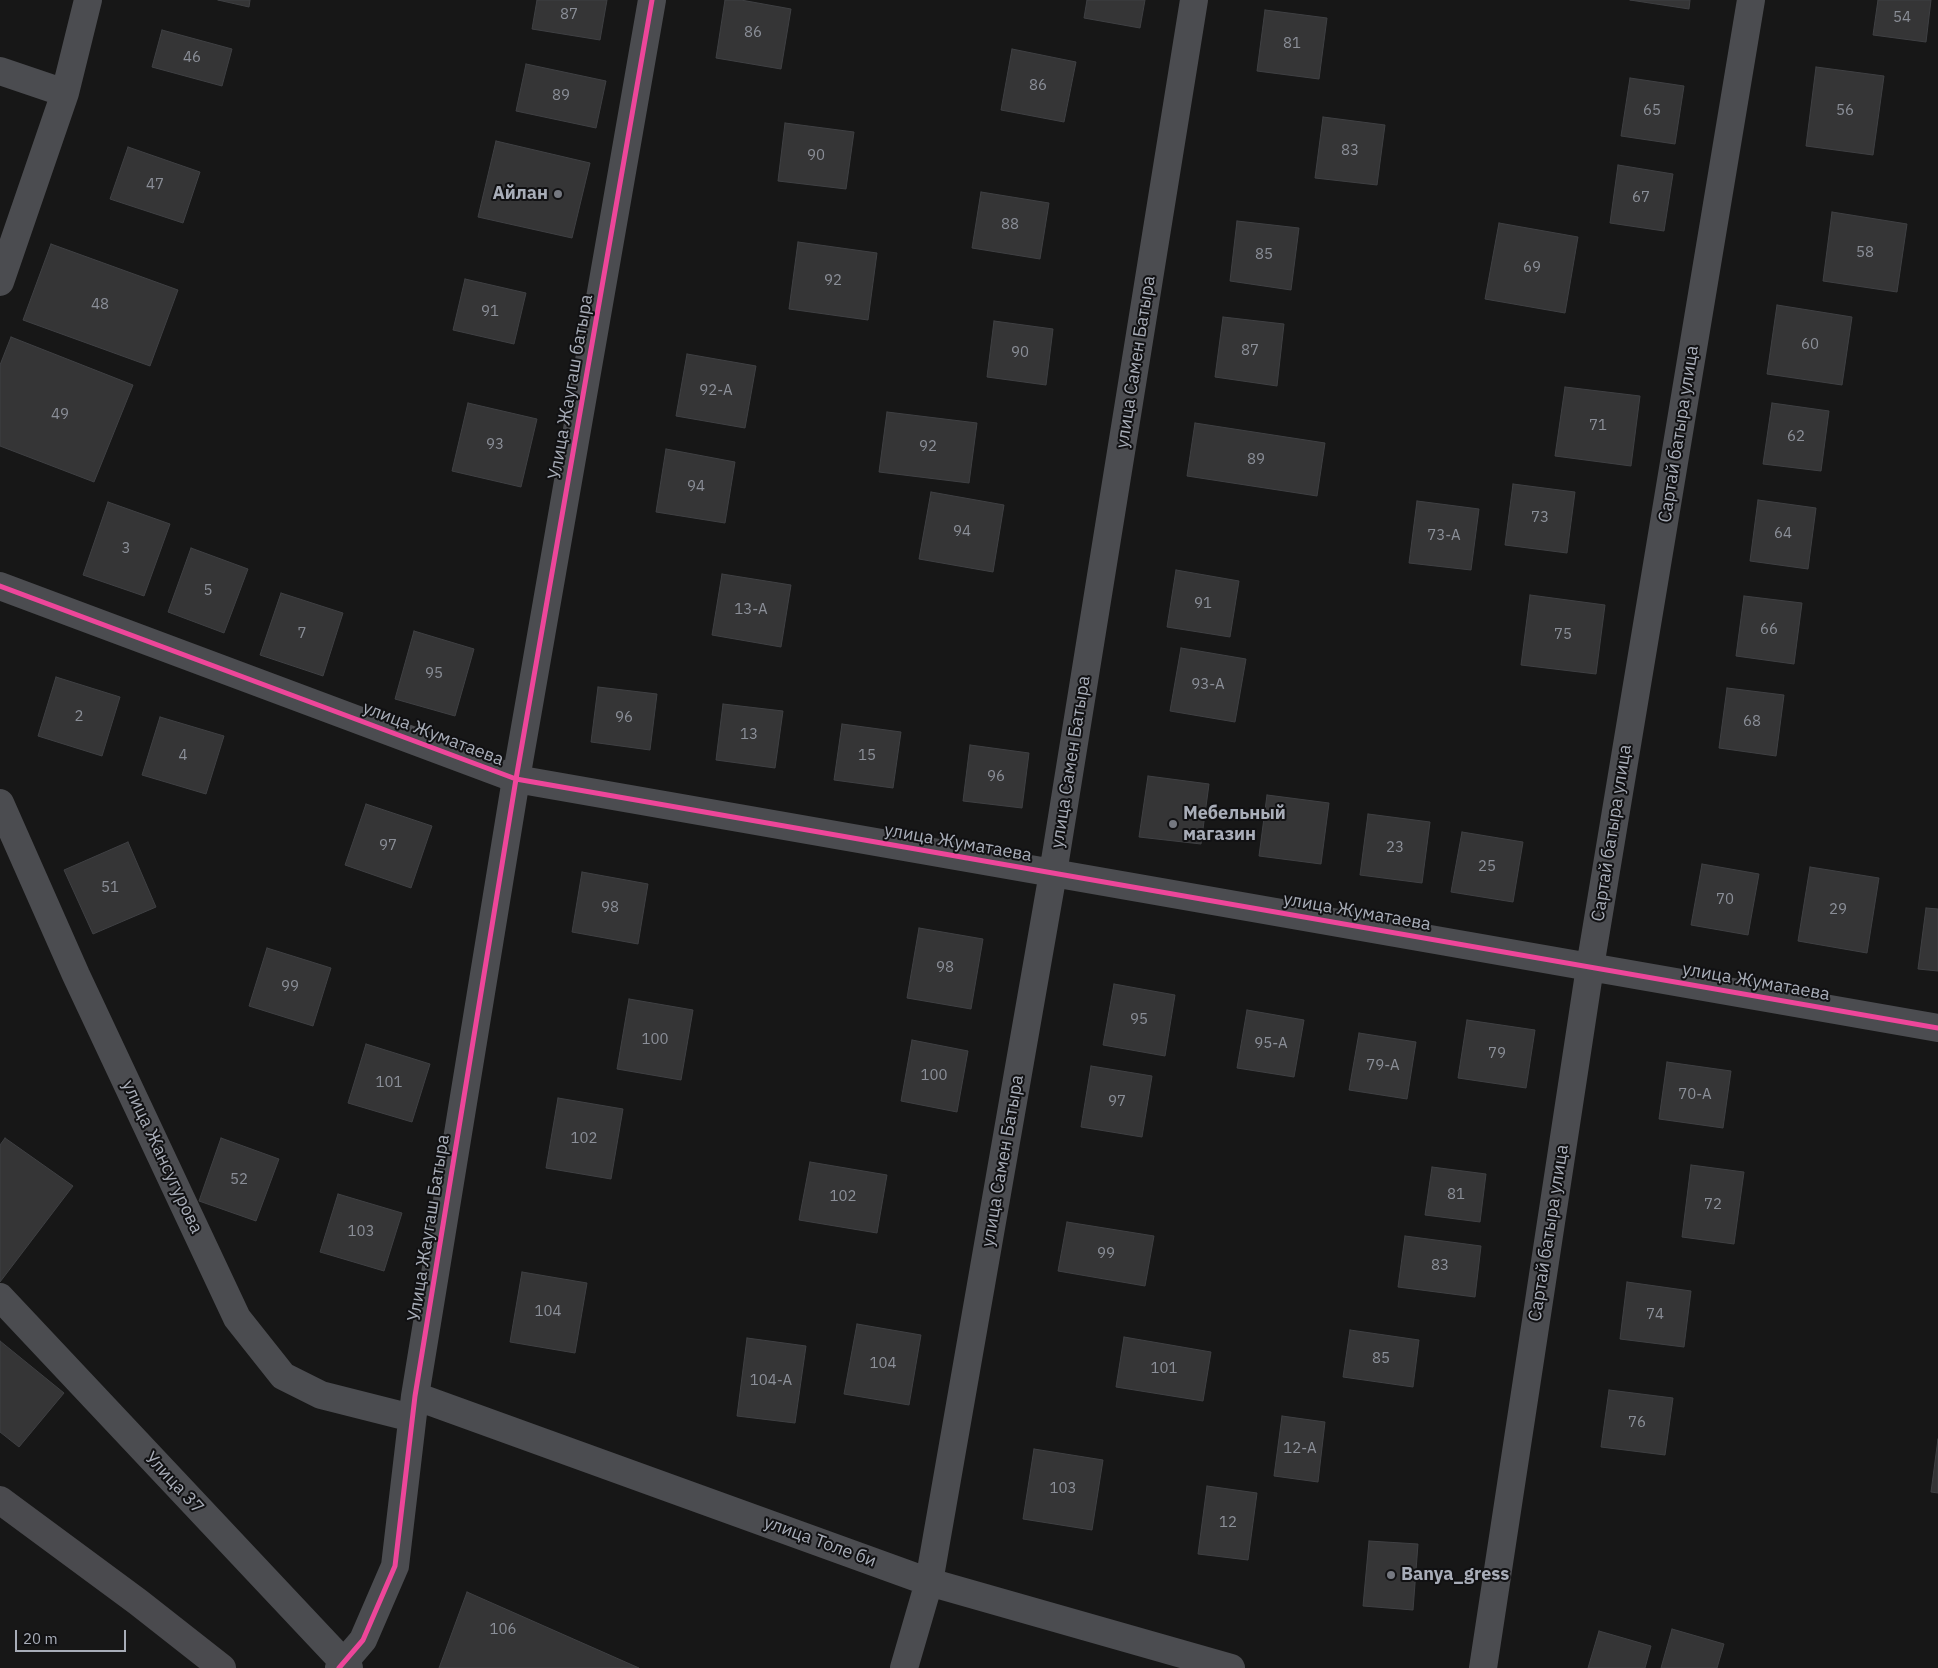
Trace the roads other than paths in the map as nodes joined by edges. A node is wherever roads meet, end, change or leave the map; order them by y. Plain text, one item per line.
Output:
1 (88, 0) edge
2 (652, 0) edge
3 (1194, 0) edge
4 (1751, 0) edge
5 (0, 71) edge
6 (65, 93) junction
7 (0, 282) edge
8 (0, 586) edge
9 (516, 780) junction
10 (0, 803) edge
11 (1053, 873) junction
12 (1590, 967) junction
13 (1938, 1028) edge
14 (0, 1297) edge
15 (413, 1407) junction
16 (0, 1500) edge
17 (929, 1582) junction
18 (222, 1668) edge
19 (339, 1668) edge
20 (349, 1668) edge
21 (904, 1668) edge
22 (1231, 1668) edge
23 (1482, 1668) edge

1 - 6 street
2 - 9 street, Улица Жаугаш батыра
3 - 11 street, улица Самен Батыра
4 - 12 street, Сартай батыра улица
5 - 6 street
6 - 7 street
8 - 9 street, улица Жуматаева
9 - 11 street, улица Жуматаева
9 - 15 street, Улица Жаугаш Батыра
10 - 15 street, улица Жансугурова
11 - 12 street, улица Жуматаева
11 - 17 street, улица Самен Батыра
12 - 13 street, улица Жуматаева
12 - 23 street, Сартай батыра улица
14 - 20 street, Улица 37
15 - 17 street, улица Толе би
15 - 19 street, Улица Жаугаш Батыра
16 - 18 main road
17 - 21 street, улица Самен Батыра
17 - 22 street, улица Толе би

